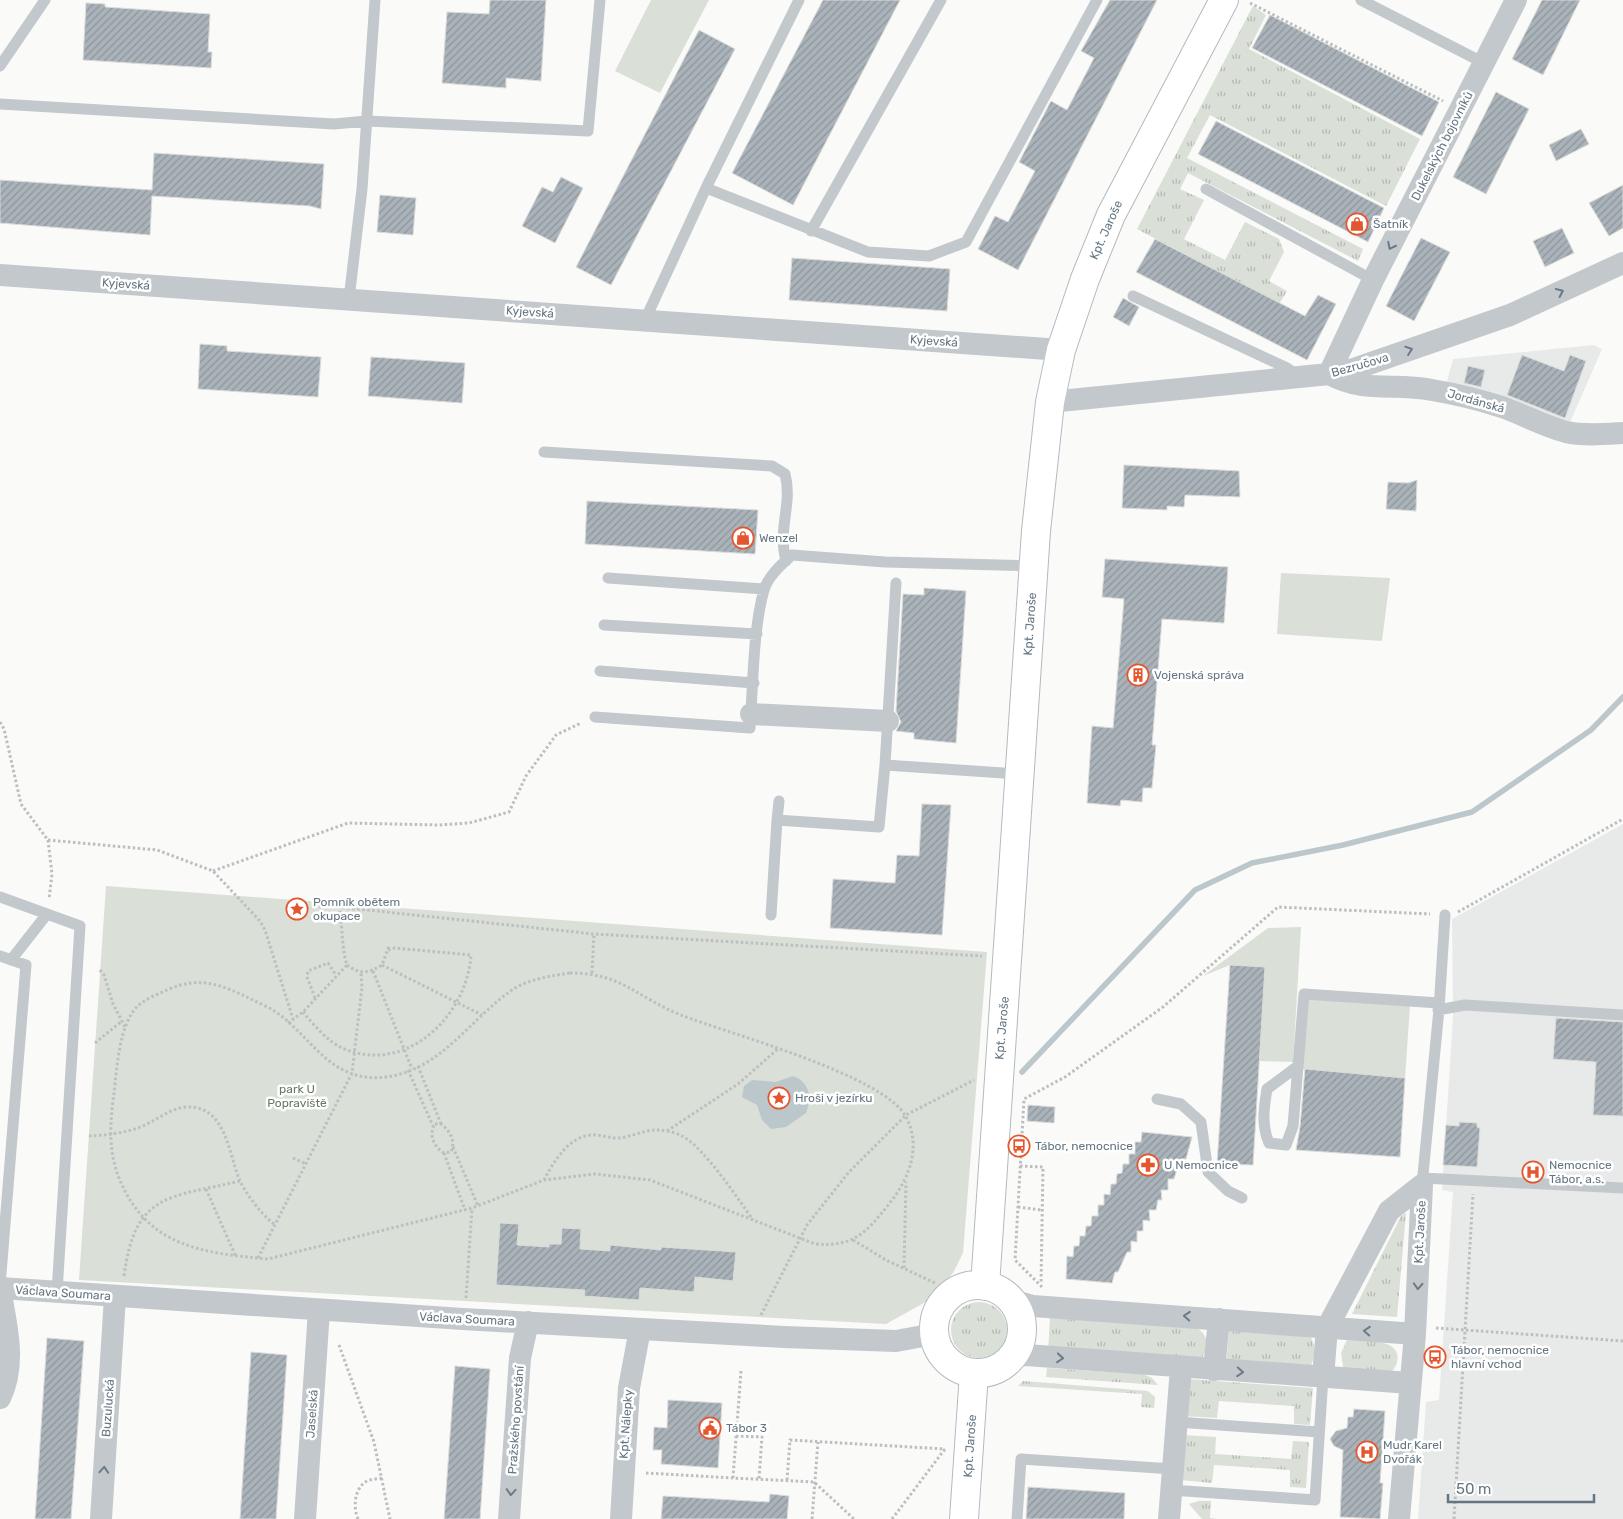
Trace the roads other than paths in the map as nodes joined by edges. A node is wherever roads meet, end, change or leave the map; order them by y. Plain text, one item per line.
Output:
1 (45, 0) edge
2 (375, 0) edge
3 (600, 0) edge
4 (799, 0) edge
5 (941, 0) edge
6 (1096, 0) edge
7 (1361, 0) edge
8 (1516, 0) edge
9 (1237, 1) edge
10 (1484, 64) junction
11 (0, 66) edge
12 (0, 104) edge
13 (367, 121) junction
14 (706, 188) junction
15 (1206, 189) dead end
16 (811, 231) junction
17 (1623, 263) edge
18 (0, 275) edge
19 (1373, 280) junction
20 (1133, 296) dead end
21 (349, 299) junction
22 (645, 320) junction
23 (1060, 350) junction
24 (1329, 374) junction
25 (1300, 377) junction
26 (1050, 402) junction
27 (1623, 433) edge
28 (544, 452) dead end
29 (786, 560) junction
30 (1034, 566) junction
31 (608, 578) dead end
32 (896, 583) dead end
33 (764, 589) junction
34 (604, 625) dead end
35 (757, 634) junction
36 (600, 671) dead end
37 (754, 683) junction
38 (751, 714) junction
39 (595, 717) road end
40 (888, 721) junction
41 (885, 765) junction
42 (1019, 774) junction
43 (779, 801) dead end
44 (777, 820) junction
45 (0, 897) edge
46 (47, 914) junction
47 (771, 915) dead end
48 (1445, 915) road end
49 (6, 958) edge
50 (1439, 1006) junction
51 (1623, 1015) edge
52 (1298, 1066) junction
53 (1156, 1099) dead end
54 (1423, 1181) junction
55 (1623, 1188) edge
56 (1242, 1198) dead end
57 (985, 1286) junction
58 (0, 1288) edge
59 (57, 1292) junction
60 (119, 1297) junction
61 (1011, 1300) junction
62 (319, 1310) junction
63 (1220, 1319) junction
64 (528, 1322) junction
65 (1327, 1328) junction
66 (640, 1329) junction
67 (1416, 1329) junction
68 (934, 1334) junction
69 (1012, 1357) junction
70 (1181, 1368) junction
71 (1214, 1370) junction
72 (974, 1373) junction
73 (1323, 1377) junction
74 (1410, 1383) junction
75 (0, 1398) edge
76 (1177, 1422) junction
77 (1320, 1432) junction
78 (1172, 1479) junction
79 (100, 1519) edge
80 (305, 1519) edge
81 (509, 1519) edge
82 (621, 1519) edge
83 (964, 1519) edge
84 (1017, 1519) edge
85 (1169, 1519) edge
86 (1399, 1519) edge

1 - 11 lane
2 - 13 lane
3 - 13 lane
4 - 14 lane
5 - 16 lane
6 - 16 lane
7 - 10 lane
8 - 10 street, Dukelských bojovníků
9 - 23 street, Kpt. Jaroše
10 -> 19 street, Dukelských bojovníků
12 - 13 lane
13 - 21 lane
14 - 16 lane
14 - 22 lane
15 - 19 lane
24 -> 17 street, Bezručova
18 - 21 street, Kyjevská
19 - 24 street, Dukelských bojovníků
20 - 25 lane
21 - 22 street, Kyjevská
22 - 23 street, Kyjevská
23 - 26 street, Kpt. Jaroše
24 - 25 street, Bezručova
24 - 27 street, Jordánská
25 - 26 street, Bezručova
26 - 30 street, Kpt. Jaroše
28 - 29 lane
29 - 30 lane
29 - 33 lane
30 - 42 street, Kpt. Jaroše
31 - 33 lane
32 - 40 lane
33 - 35 lane
34 - 35 lane
35 - 37 lane
36 - 37 lane
37 - 38 lane
38 - 39 lane
38 - 40 street
40 - 41 lane
41 - 42 lane
41 - 44 lane
42 - 57 street, Kpt. Jaroše
43 - 44 lane
44 - 47 lane
45 - 46 lane
46 - 49 lane
46 - 59 lane
48 - 50 lane
49 - 58 lane
50 - 51 lane
50 - 52 lane
50 - 54 lane
52 - 52 lane
53 - 56 lane
54 - 55 lane
54 - 65 street, Kpt. Jaroše
54 -> 67 street, Kpt. Jaroše
57 - 61 street
57 - 68 street
58 - 59 street, Václava Soumara
58 - 75 street
59 - 60 street, Václava Soumara
60 - 62 street, Václava Soumara
79 -> 60 street, Buzulucká
63 -> 61 street
61 - 69 street
62 - 64 street, Václava Soumara
62 - 80 street, Jaselská
63 - 65 street
63 - 71 street
64 - 66 street, Václava Soumara
64 -> 81 street, Pražského povstání
67 -> 65 street
65 - 73 street
66 - 68 street, Václava Soumara
66 - 82 street, Kpt. Nálepky
67 - 74 street, Kpt. Jaroše
68 - 72 street
69 -> 70 street
69 - 72 street
70 - 71 street
70 - 76 street
71 -> 73 street
72 - 83 street, Kpt. Jaroše
73 - 74 street
73 - 77 lane
74 - 86 street, Kpt. Jaroše
76 - 77 lane
76 - 78 street
77 - 78 lane
78 - 84 lane
78 - 85 street

